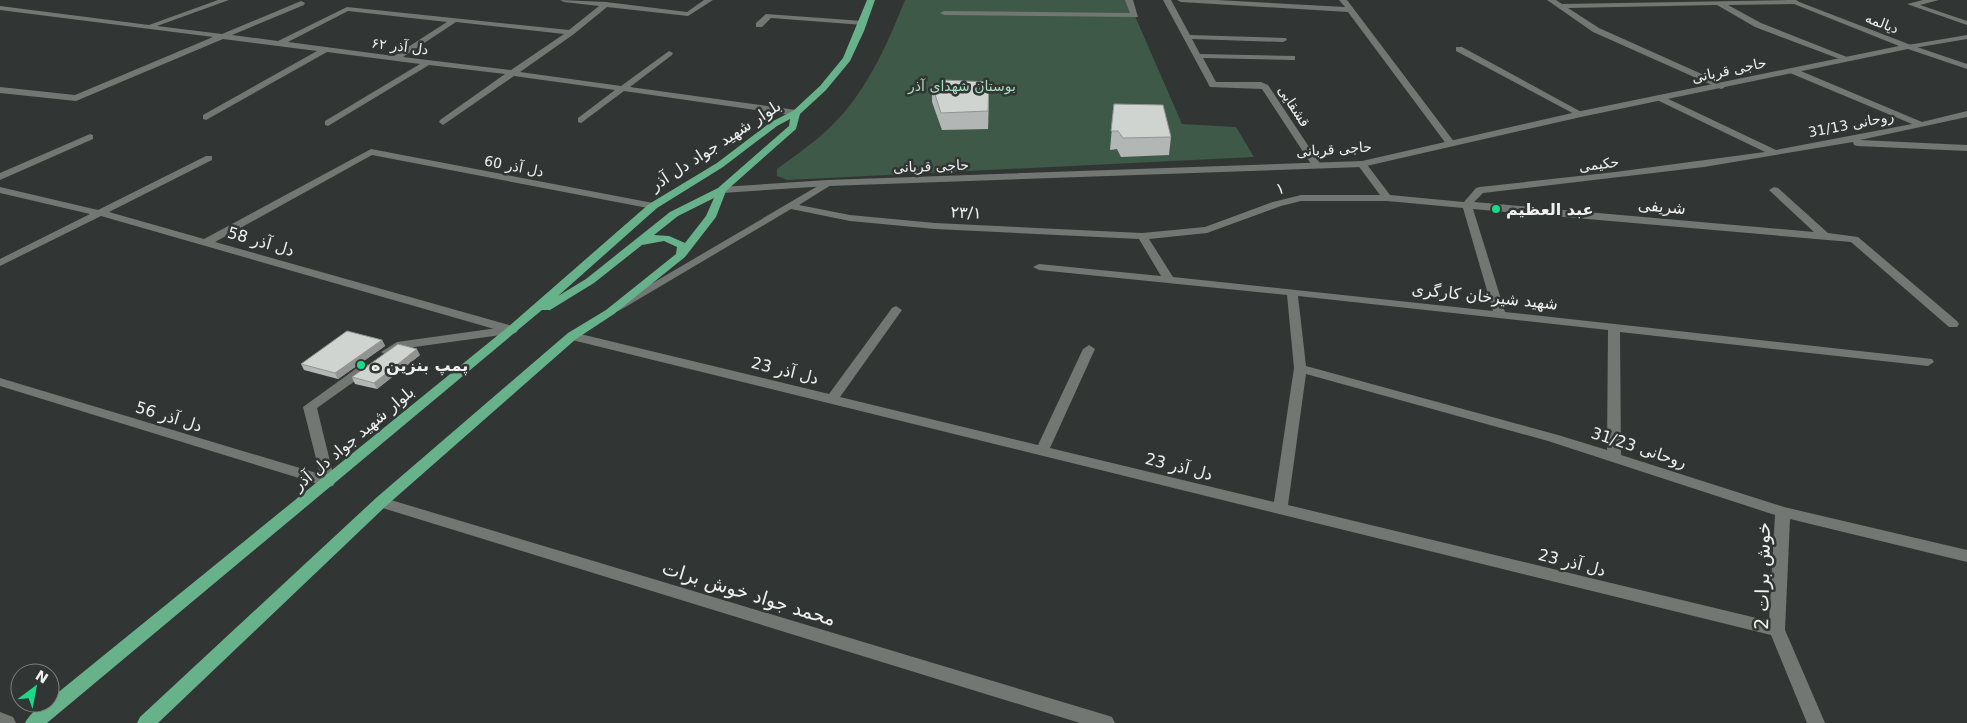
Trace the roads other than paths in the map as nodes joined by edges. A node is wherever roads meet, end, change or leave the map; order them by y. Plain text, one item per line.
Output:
1 (225, 0) edge
2 (564, 0) edge
3 (709, 0) edge
4 (871, 0) edge
5 (1129, 0) edge
6 (1167, 0) edge
7 (1181, 0) edge
8 (1343, 0) edge
9 (1551, 0) edge
10 (1930, 0) edge
11 (1791, 1) edge
12 (301, 3) dead end
13 (606, 4) junction
14 (1720, 4) junction
15 (1559, 6) junction
16 (3, 10) edge
17 (1351, 10) junction
18 (944, 13) dead end
19 (455, 20) junction
20 (1967, 23) edge
21 (863, 24) junction
22 (759, 25) dead end
23 (149, 26) junction
24 (571, 32) junction
25 (222, 36) junction
26 (1188, 37) junction
27 (1967, 37) edge
28 (1283, 40) dead end
29 (278, 44) junction
30 (1908, 47) junction
31 (326, 49) junction
32 (1459, 49) dead end
33 (668, 54) dead end
34 (1198, 56) junction
35 (394, 58) junction
36 (1292, 58) dead end
37 (1848, 59) junction
38 (428, 62) junction
39 (1967, 67) edge
40 (1793, 71) junction
41 (514, 73) junction
42 (1721, 86) junction
43 (624, 88) junction
44 (0, 90) edge
45 (1660, 98) junction
46 (796, 113) junction
47 (1581, 114) junction
48 (1967, 114) edge
49 (206, 117) dead end
50 (581, 120) dead end
51 (443, 122) dead end
52 (328, 124) dead end
53 (1920, 124) junction
54 (90, 137) dead end
55 (1838, 142) junction
56 (1450, 143) junction
57 (1967, 148) edge
58 (1775, 153) junction
59 (209, 158) dead end
60 (1740, 158) joint
61 (1362, 164) junction
62 (1316, 166) junction
63 (0, 177) edge
64 (828, 183) junction
65 (0, 190) edge
66 (722, 190) junction
67 (1774, 190) dead end
68 (1387, 198) junction
69 (1467, 204) junction
70 (653, 206) junction
71 (791, 206) junction
72 (100, 213) junction
73 (1142, 236) junction
74 (1825, 236) junction
75 (207, 242) junction
76 (634, 245) junction
77 (681, 254) junction
78 (0, 263) edge
79 (1039, 267) dead end
80 (1169, 279) junction
81 (1292, 292) junction
82 (896, 310) dead end
83 (610, 312) junction
84 (1500, 314) junction
85 (1953, 324) dead end
86 (1614, 327) junction
87 (512, 330) junction
88 (572, 336) junction
89 (1089, 349) dead end
90 (1928, 362) dead end
91 (1300, 368) junction
92 (0, 382) edge
93 (832, 399) junction
94 (1042, 450) junction
95 (1614, 457) junction
96 (328, 482) junction
97 (381, 502) junction
98 (1280, 509) junction
99 (1783, 512) junction
100 (1967, 556) edge
101 (1777, 630) junction
102 (0, 720) edge
103 (7, 723) edge
104 (34, 723) edge
105 (146, 723) edge
106 (1106, 723) edge
107 (1816, 723) edge

1 - 23 street
2 - 13 street
3 - 13 street
4 - 21 main road
5 - 18 street
6 - 26 street, قشقایی
7 - 17 street
8 - 17 street
9 - 15 street
10 - 20 street
11 - 14 street
11 - 30 street, دیالمه
12 - 25 street
13 - 24 street
14 - 15 street
14 - 37 street
15 - 42 street
16 - 23 street, دل آذر ۶۲
17 - 56 street
19 - 24 street
19 - 29 street
19 - 35 street
21 - 22 street
21 - 46 main road
23 - 25 street, دل آذر ۶۲
24 - 41 street
25 - 29 street, دل آذر ۶۲
25 - 44 street
26 - 28 street
26 - 34 street, قشقایی
27 - 30 street, حاجی قربانی
29 - 31 street, دل آذر ۶۲
30 - 37 street, حاجی قربانی
30 - 39 street, دیالمه
31 - 35 street, دل آذر ۶۲
31 - 49 street
32 - 47 street
33 - 43 street
34 - 36 street
34 - 62 street, قشقایی
35 - 38 street, دل آذر ۶۲
37 - 40 street, حاجی قربانی
38 - 41 street, دل آذر ۶۲
38 - 52 street
40 - 42 street, حاجی قربانی
40 - 53 street
41 - 43 street, دل آذر ۶۲
41 - 51 street
42 - 45 street, حاجی قربانی
43 - 46 street, دل آذر ۶۲
43 - 50 street
45 - 47 street, حاجی قربانی
45 - 58 street
46 - 66 main road, بلوار شهید جواد دل آذر
46 - 70 main road, بلوار شهید جواد دل آذر
47 - 56 street, حاجی قربانی
48 - 53 street, روحانی 31/13
53 - 55 street, روحانی 31/13
54 - 63 street
55 - 57 street
55 - 58 street, روحانی 31/13
56 - 61 street, حاجی قربانی
58 - 60 street, روحانی 31/13
59 - 72 street
60 - 69 street, حکیمی
61 - 62 street, حاجی قربانی
61 - 68 street
62 - 64 street, حاجی قربانی
64 - 66 street, حاجی قربانی
64 - 71 street
65 - 72 street, دل آذر 58
66 - 76 main road
66 - 77 main road, بلوار شهید جواد دل آذر
67 - 74 street
68 - 69 street, ۱
68 - 73 street, ۱
69 - 74 street, شریفی
69 - 84 street
70 - 75 street, دل آذر 60
70 - 87 main road, بلوار شهید جواد دل آذر
71 - 73 street, ۲۳/۱
71 - 83 street
72 - 75 street, دل آذر 58
72 - 78 street
73 - 80 street
74 - 85 street, شریفی
75 - 87 street, دل آذر 58
76 - 77 main road
76 - 87 main road
77 - 83 main road, بلوار شهید جواد دل آذر
79 - 80 street, شهید شیرخان کارگری
80 - 81 street, شهید شیرخان کارگری
81 - 84 street, شهید شیرخان کارگری
81 - 91 street
82 - 93 street
83 - 88 main road, بلوار شهید جواد دل آذر
84 - 86 street, شهید شیرخان کارگری
86 - 90 street, شهید شیرخان کارگری
86 - 95 street
87 - 96 main road, بلوار شهید جواد دل آذر
87 - 96 street
88 - 93 street, دل آذر 23
88 - 97 main road, بلوار شهید جواد دل آذر
89 - 94 street
91 - 95 street, روحانی 31/23
91 - 98 street
92 - 96 street, دل آذر 56
93 - 94 street, دل آذر 23
94 - 98 street, دل آذر 23
95 - 99 street, روحانی 31/23
96 - 104 main road, بلوار شهید جواد دل آذر
97 - 105 main road, بلوار شهید جواد دل آذر
97 - 106 street, محمد جواد خوش برات
98 - 101 street, دل آذر 23
99 - 100 street, روحانی 31/23
99 - 101 street, خوش برات 2
101 - 107 street, خوش برات 2
102 - 103 street

